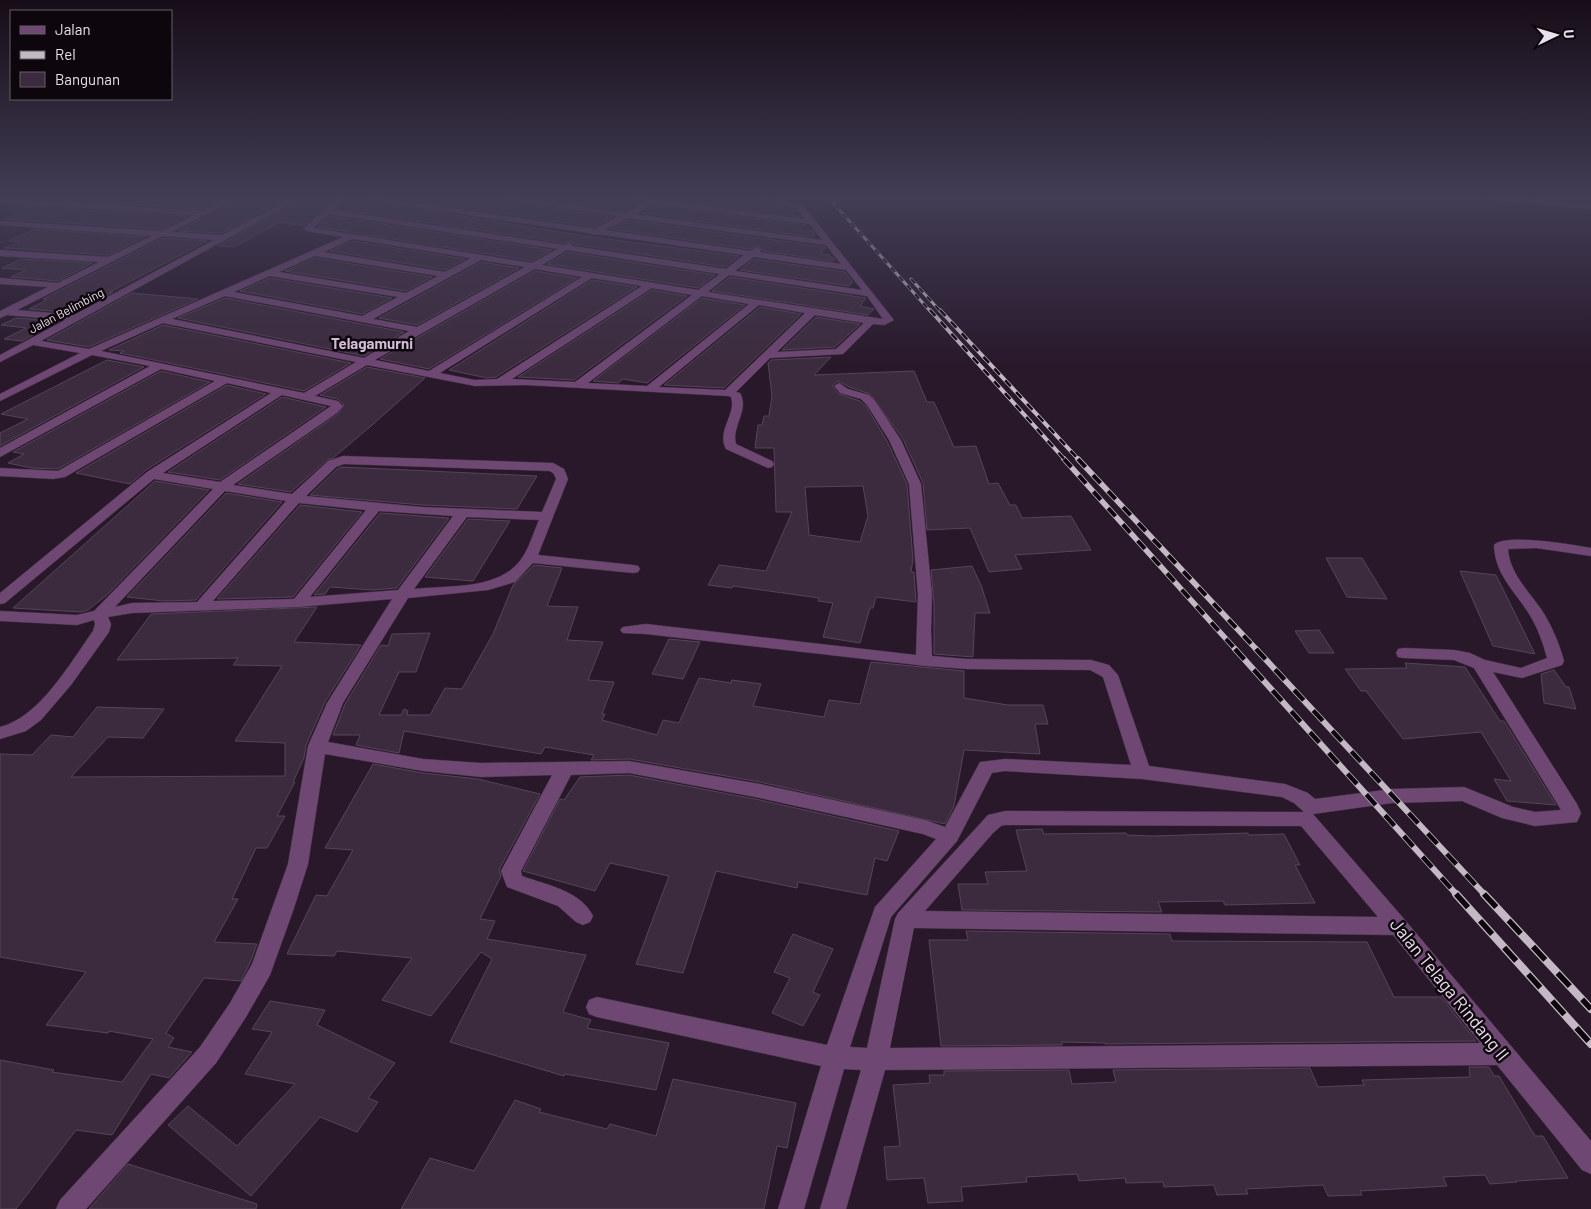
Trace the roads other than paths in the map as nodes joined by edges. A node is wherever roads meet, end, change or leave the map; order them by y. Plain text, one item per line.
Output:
1 (125, 252) edge
2 (197, 252) edge
3 (453, 252) edge
4 (557, 252) edge
5 (601, 252) edge
6 (741, 252) edge
7 (836, 252) edge
8 (0, 253) edge
9 (314, 253) joint
10 (752, 254) junction
11 (480, 257) junction
12 (110, 260) junction
13 (534, 266) junction
14 (849, 268) junction
15 (270, 272) junction
16 (728, 272) junction
17 (447, 275) junction
18 (591, 275) junction
19 (0, 281) edge
20 (58, 286) junction
21 (650, 286) junction
22 (224, 293) junction
23 (701, 293) junction
24 (870, 294) junction
25 (407, 296) junction
26 (757, 302) junction
27 (813, 311) junction
28 (2, 313) edge
29 (77, 318) junction
30 (365, 319) junction
31 (161, 320) junction
32 (871, 321) junction
33 (418, 330) junction
34 (31, 342) junction
35 (92, 351) junction
36 (768, 355) junction
37 (0, 359) edge
38 (363, 362) junction
39 (160, 365) junction
40 (429, 375) junction
41 (224, 380) junction
42 (499, 382) junction
43 (578, 385) junction
44 (839, 386) dead end
45 (650, 389) junction
46 (280, 392) junction
47 (728, 393) junction
48 (305, 397) junction
49 (0, 398) edge
50 (0, 453) edge
51 (768, 464) dead end
52 (0, 472) edge
53 (151, 475) junction
54 (223, 486) junction
55 (296, 498) junction
56 (376, 507) junction
57 (462, 514) junction
58 (548, 516) junction
59 (1591, 552) edge
60 (530, 558) junction
61 (633, 569) dead end
62 (402, 595) junction
63 (0, 600) edge
64 (298, 603) junction
65 (200, 606) junction
66 (99, 614) junction
67 (0, 616) edge
68 (628, 630) dead end
69 (1404, 652) dead end
70 (926, 661) junction
71 (1480, 664) junction
72 (0, 733) edge
73 (317, 746) junction
74 (565, 769) junction
75 (1142, 772) junction
76 (950, 836) junction
77 (583, 916) dead end
78 (905, 919) junction
79 (1398, 926) junction
80 (596, 1007) dead end
81 (1503, 1054) junction
82 (835, 1058) junction
83 (876, 1059) junction
84 (1591, 1161) edge
85 (69, 1209) edge
86 (791, 1209) edge
87 (833, 1209) edge

1 - 12 street
2 - 29 street, Jalan Belimbing
3 - 11 street
4 - 13 street
5 - 16 street
6 - 10 street
7 - 14 street
8 - 12 street
9 - 15 street
9 - 17 street
10 - 14 street
10 - 16 street
11 - 13 street
11 - 17 street
12 - 20 street
13 - 18 street
13 - 33 street
14 - 24 street
15 - 22 street
15 - 25 street
16 - 23 street
16 - 24 street
17 - 25 street
18 - 21 street
18 - 40 street
19 - 20 street
20 - 28 street
21 - 23 street
21 - 42 street
22 - 30 street
22 - 31 street
23 - 26 street
23 - 43 street
24 - 32 street
25 - 30 street
26 - 27 street
26 - 45 street
27 - 32 street
27 - 36 street
28 - 29 street
29 - 34 street, Jalan Belimbing
30 - 33 street
31 - 35 street
31 - 38 street
32 - 36 street
33 - 38 street
34 - 35 street
34 - 37 street, Jalan Belimbing
35 - 39 street
35 - 49 street
36 - 47 street
38 - 40 street
38 - 48 street
39 - 41 street
39 - 50 street
40 - 42 street
41 - 46 street
41 - 52 street
42 - 43 street
43 - 45 street
44 - 70 street
45 - 47 street
46 - 48 street
46 - 53 street
47 - 51 street
48 - 54 street
53 - 54 street
53 - 63 street
54 - 55 street
54 - 66 street
55 - 56 street
55 - 58 street
55 - 65 street
56 - 57 street
56 - 64 street
57 - 58 street
57 - 62 street
58 - 60 street
59 - 71 street
60 - 61 street
60 - 62 street
62 - 64 street
62 - 73 street
64 - 65 street
65 - 66 street
66 - 67 street
66 - 72 street
68 - 70 street
69 - 71 street
70 - 75 street
71 - 75 street
73 - 74 street
73 - 85 street
74 - 76 street
74 - 77 street
75 - 76 street
76 - 82 street
78 - 79 street
78 - 79 street, Jalan Telaga Rindang II
78 - 83 street
79 - 81 street, Jalan Telaga Rindang II
80 - 82 street
81 - 83 street
81 - 84 street, Jalan Telaga Rindang II
82 - 83 street
82 - 86 street
83 - 87 street

